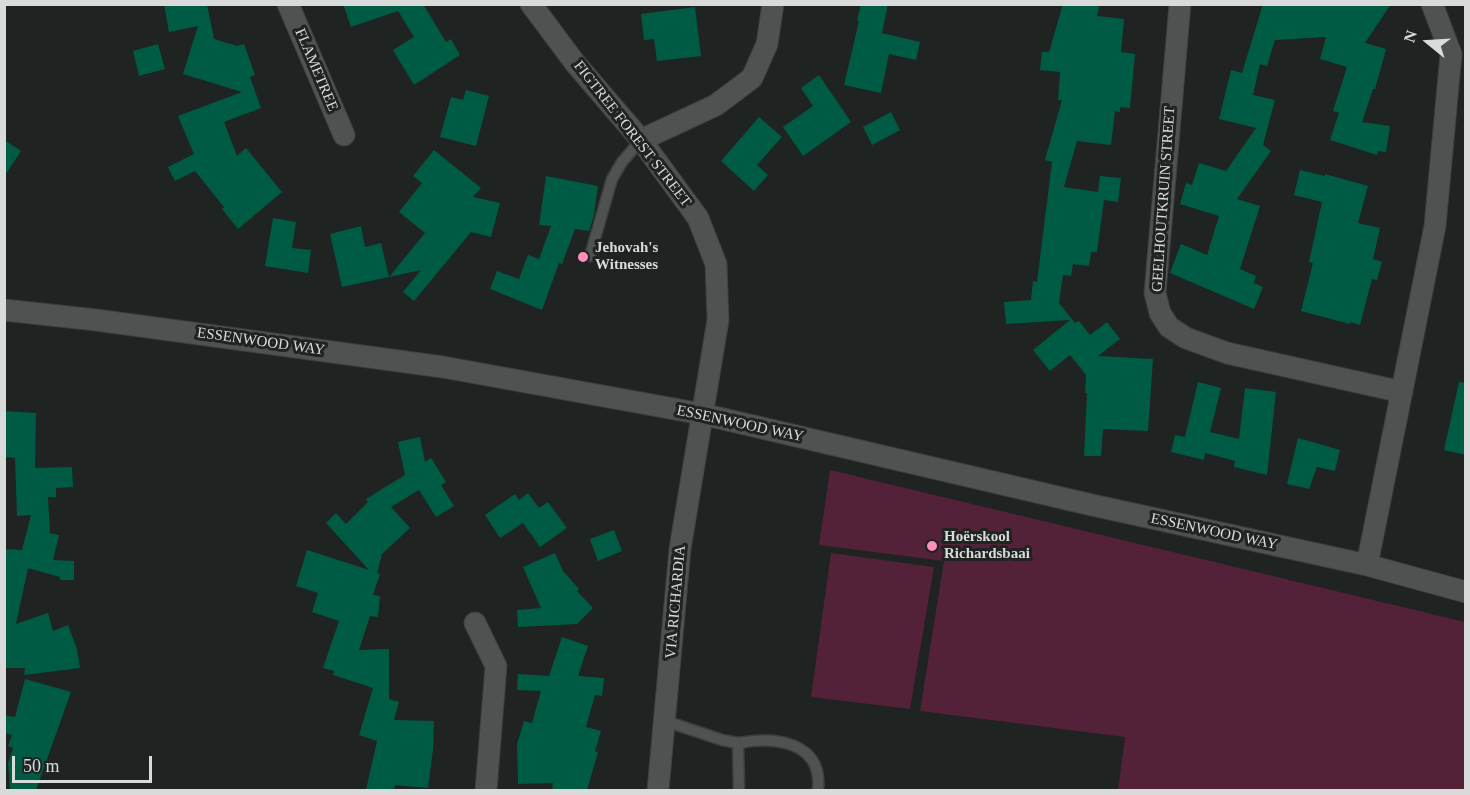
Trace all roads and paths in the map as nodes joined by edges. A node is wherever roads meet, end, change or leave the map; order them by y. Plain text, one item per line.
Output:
1 (288, 4) edge
2 (531, 4) edge
3 (773, 4) edge
4 (1180, 4) edge
5 (1432, 4) edge
6 (344, 135) dead end
7 (640, 140) junction
8 (590, 256) dead end
9 (4, 310) edge
10 (1402, 392) junction
11 (702, 414) junction
12 (1368, 566) junction
13 (1466, 592) edge
14 (474, 623) dead end
15 (665, 720) junction
16 (738, 743) junction
17 (486, 790) edge
18 (658, 790) edge
19 (739, 790) edge
20 (818, 790) edge

1 - 6 street, FLAMETREE
2 - 7 street, FIGTREE FOREST STREET
3 - 7 street
4 - 10 street, GEELHOUTKRUIN STREET
5 - 10 street
7 - 8 lane
7 - 11 street, FIGTREE FOREST STREET
9 - 11 street, ESSENWOOD WAY
10 - 12 street
11 - 12 street, ESSENWOOD WAY
11 - 15 street, VIA RICHARDIA
12 - 13 street, ESSENWOOD WAY
14 - 17 street
15 - 16 lane
15 - 18 street, VIA RICHARDIA
16 - 19 lane
16 - 20 lane

